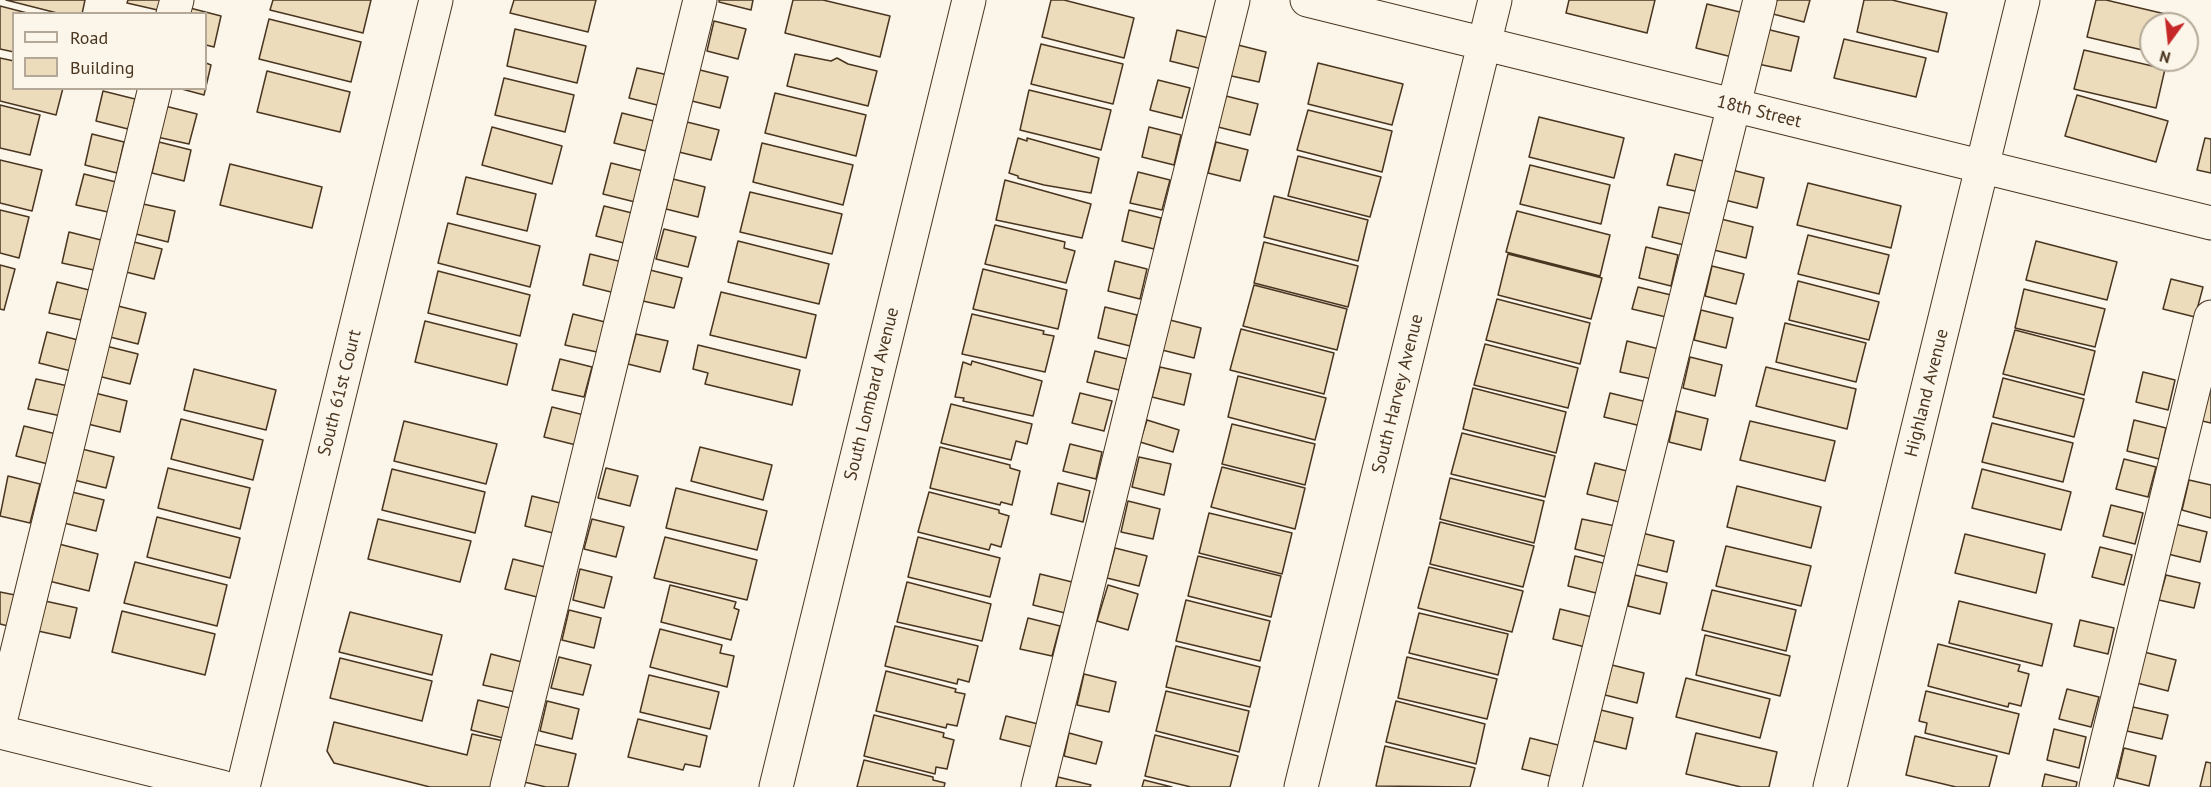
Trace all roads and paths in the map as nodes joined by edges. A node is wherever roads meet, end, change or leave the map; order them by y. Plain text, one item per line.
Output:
1 (436, 0) edge
2 (700, 0) edge
3 (969, 0) edge
4 (1233, 0) edge
5 (1307, 0) edge
6 (1494, 0) edge
7 (1760, 0) edge
8 (2024, 0) edge
9 (1484, 44) junction
10 (155, 90) edge
11 (1734, 106) junction
12 (1982, 167) junction
13 (2211, 224) edge
14 (2211, 317) edge
15 (0, 722) edge
16 (0, 732) edge
17 (222, 787) edge
18 (243, 787) edge
19 (507, 787) edge
20 (776, 787) edge
21 (1038, 787) edge
22 (1301, 787) edge
23 (1565, 787) edge
24 (1830, 787) edge
25 (2096, 787) edge

1 - 18 street, South 61st Court
2 - 19 street
3 - 20 street, South Lombard Avenue
4 - 21 street
5 - 9 street, 18th Street
6 - 9 street, South Harvey Avenue
7 - 11 street
8 - 12 street, Highland Avenue
9 - 11 street, 18th Street
9 - 22 street, South Harvey Avenue
10 - 15 street
11 - 12 street, 18th Street
11 - 23 street
12 - 13 street, 18th Street
12 - 24 street, Highland Avenue
14 - 25 street
16 - 17 street

